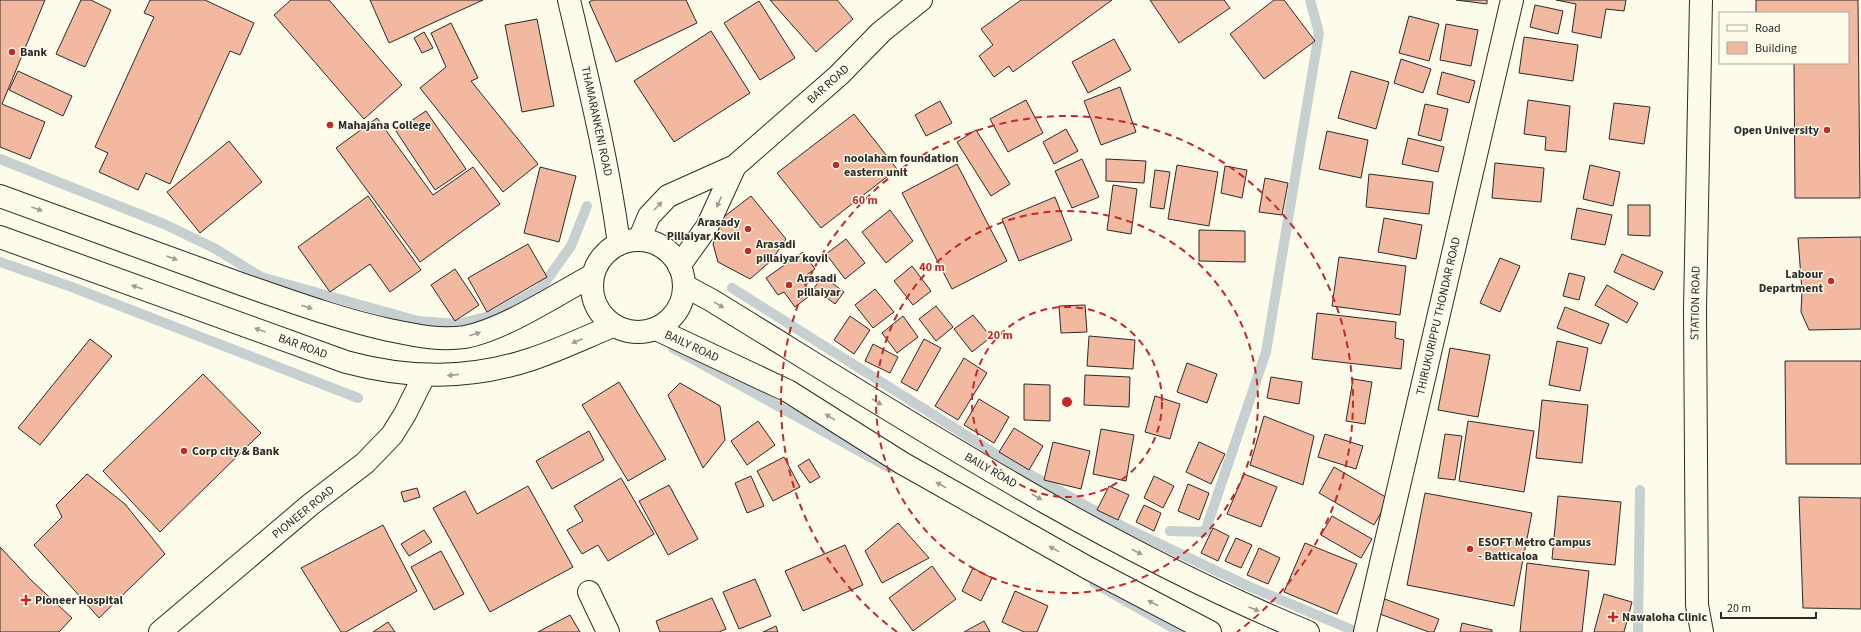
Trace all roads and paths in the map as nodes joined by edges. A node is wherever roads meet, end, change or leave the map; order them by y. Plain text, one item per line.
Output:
1 (569, 0) edge
2 (921, 0) edge
3 (1512, 0) edge
4 (1701, 0) edge
5 (735, 166) junction
6 (0, 196) edge
7 (0, 237) edge
8 (629, 242) junction
9 (593, 275) junction
10 (682, 276) junction
11 (613, 326) junction
12 (656, 329) junction
13 (424, 376) junction
14 (589, 592) dead end
15 (1697, 605) junction
16 (160, 632) edge
17 (608, 632) edge
18 (1210, 632) edge
19 (1308, 632) edge
20 (1365, 632) edge
21 (1691, 632) edge
22 (1702, 632) edge

1 - 8 main road, THAMARANKENI ROAD
2 - 5 main road, BAR ROAD
3 - 20 main road, THIRUKURIPPU THONDAR ROAD
4 - 15 main road, STATION ROAD
8 -> 5 main road, BAR ROAD
5 -> 10 main road, BAR ROAD
6 -> 9 main road
13 -> 7 main road, BAR ROAD
8 - 9 main road
8 - 10 main road
9 - 11 main road
10 - 12 main road
10 -> 19 main road, BAILY ROAD
11 - 12 main road
11 -> 13 main road, BAR ROAD
18 -> 12 main road, BAILY ROAD
13 - 16 main road, PIONEER ROAD
14 - 17 main road
15 - 21 main road, STATION ROAD
15 - 22 main road, STATION ROAD

